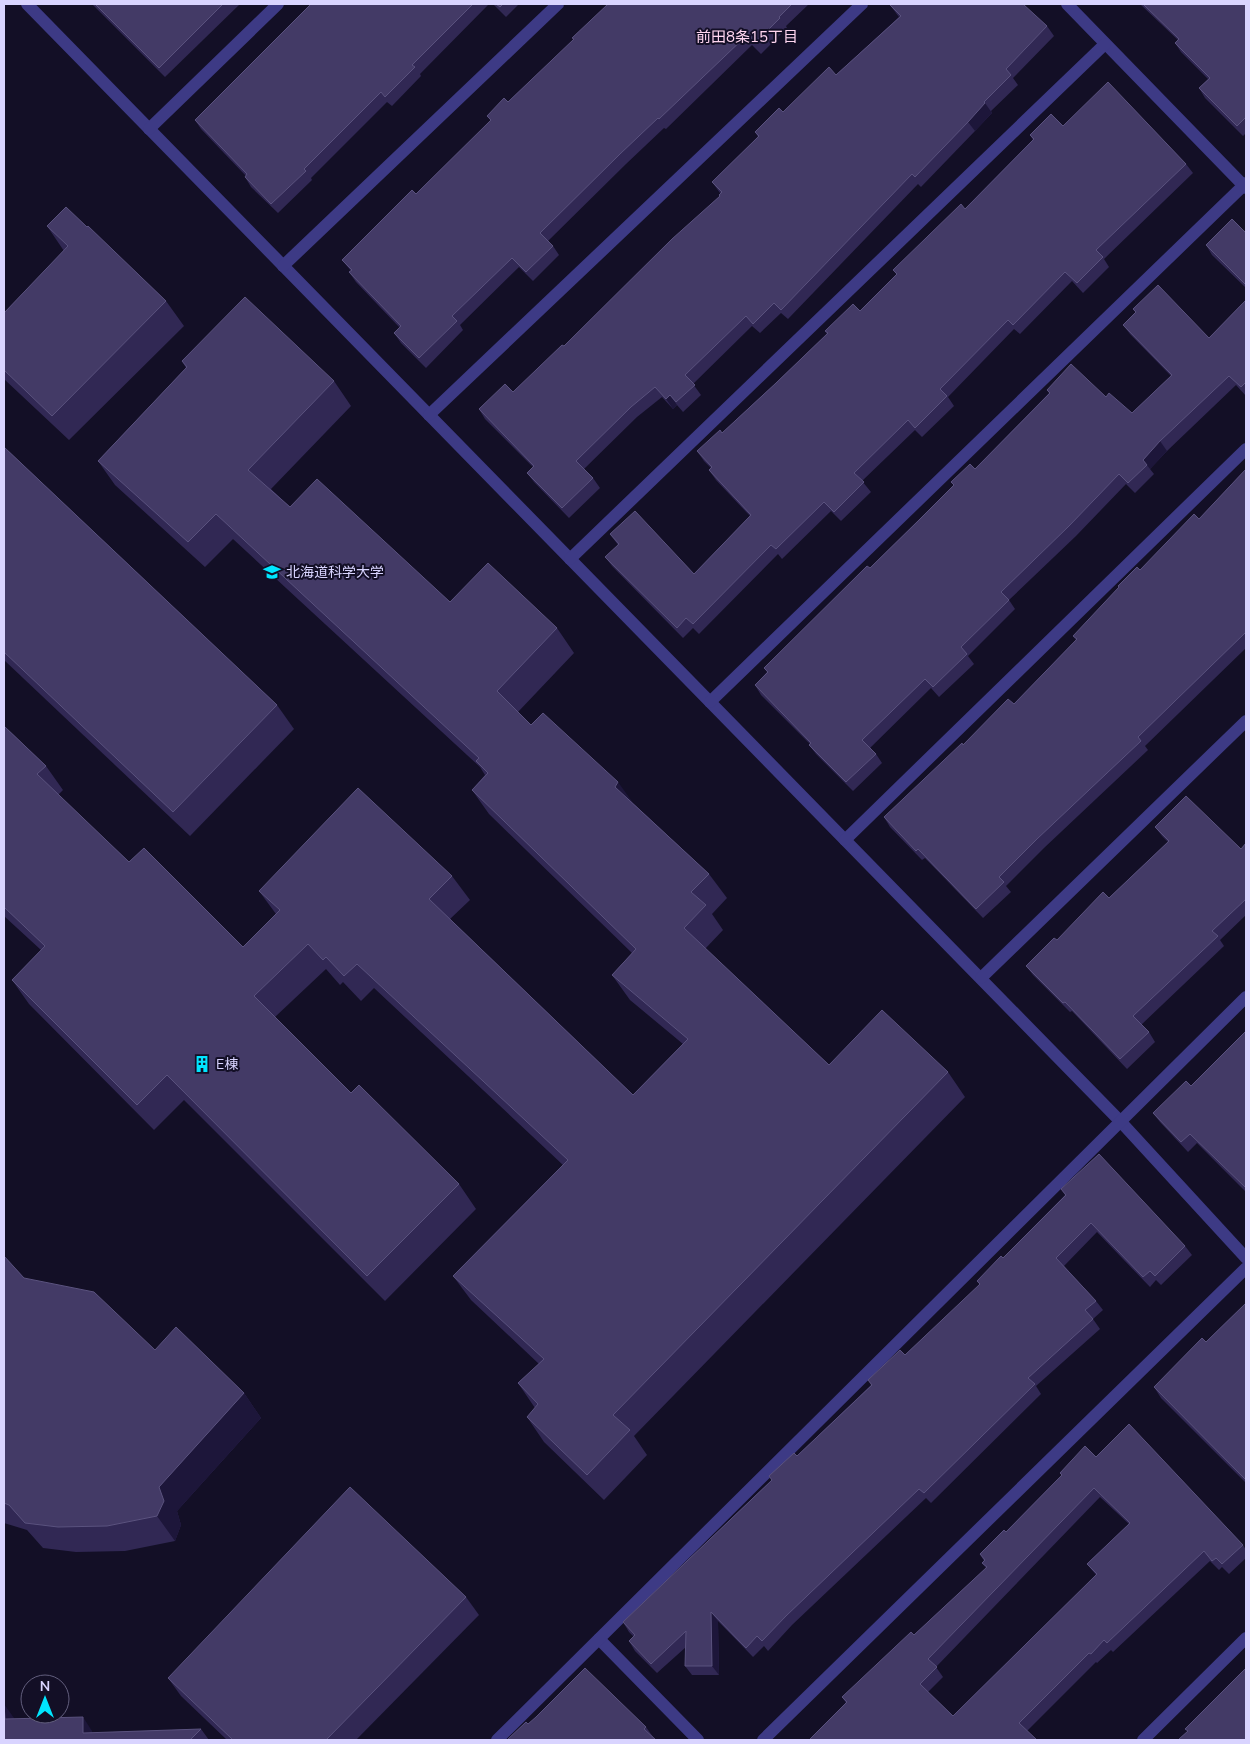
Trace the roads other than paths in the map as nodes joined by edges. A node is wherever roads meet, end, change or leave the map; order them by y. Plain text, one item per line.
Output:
1 (27, 4) edge
2 (278, 4) edge
3 (558, 4) edge
4 (862, 4) edge
5 (1067, 4) edge
6 (1105, 44) junction
7 (149, 129) junction
8 (1245, 186) edge
9 (283, 266) junction
10 (429, 415) junction
11 (1246, 449) edge
12 (570, 559) junction
13 (710, 702) junction
14 (1246, 721) edge
15 (845, 840) junction
16 (981, 978) junction
17 (1246, 998) edge
18 (1121, 1122) junction
19 (1246, 1258) edge
20 (1246, 1268) edge
21 (1246, 1638) edge
22 (599, 1639) junction
23 (497, 1740) edge
24 (698, 1740) edge
25 (763, 1740) edge
26 (1143, 1740) edge

1 - 7 street
2 - 7 street
3 - 9 street
4 - 10 street
5 - 6 street
6 - 8 street
6 - 12 street
7 - 9 street
8 - 13 street
9 - 10 street
10 - 12 street
11 - 15 street
12 - 13 street
13 - 15 street
14 - 16 street
15 - 16 street
16 - 18 street
17 - 18 street
18 - 19 street
18 - 22 street
20 - 25 street
21 - 26 street
22 - 23 street
22 - 24 street

